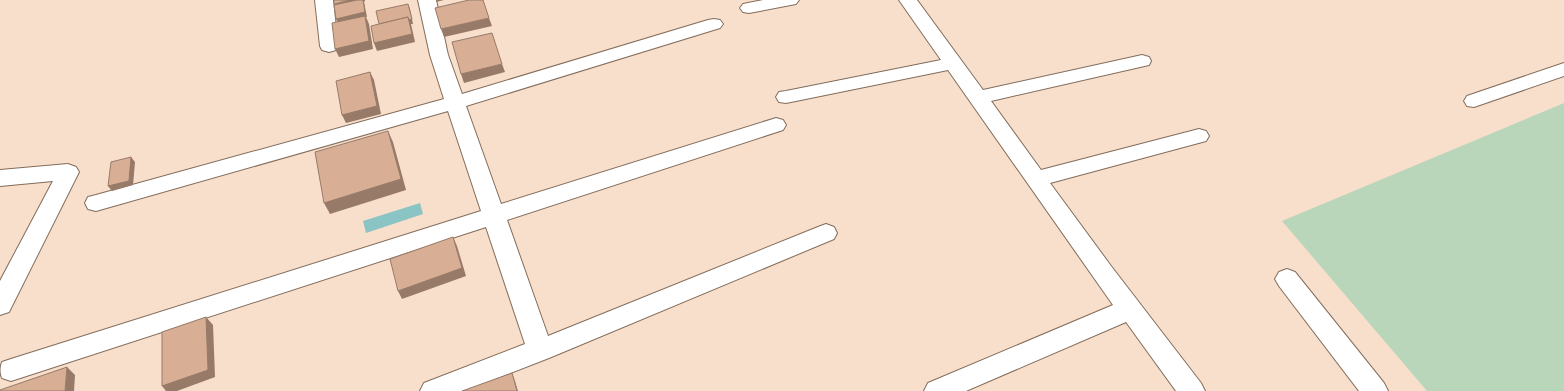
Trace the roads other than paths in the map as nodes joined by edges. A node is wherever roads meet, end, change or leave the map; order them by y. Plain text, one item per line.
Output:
1 (324, 0) edge
2 (427, 0) edge
3 (790, 0) edge
4 (908, 0) edge
5 (749, 8) dead end
6 (714, 24) dead end
7 (328, 46) dead end
8 (1142, 61) dead end
9 (953, 64) junction
10 (1564, 69) edge
11 (786, 97) dead end
12 (978, 98) junction
13 (1474, 101) dead end
14 (455, 103) junction
15 (776, 125) dead end
16 (1199, 136) dead end
17 (0, 178) edge
18 (1036, 179) junction
19 (96, 203) dead end
20 (494, 216) junction
21 (826, 233) dead end
22 (1287, 279) dead end
23 (0, 305) edge
24 (1130, 309) junction
25 (540, 350) junction
26 (11, 370) dead end
27 (433, 391) edge
28 (937, 391) edge
29 (1192, 391) edge
30 (1375, 391) edge

1 - 7 street
2 - 14 street
3 - 5 street
4 - 9 street
6 - 14 street
8 - 12 street
9 - 11 street
9 - 12 street
10 - 13 street
12 - 18 street
14 - 19 street
14 - 20 street
15 - 20 street
16 - 18 street
17 - 23 street
18 - 24 street
20 - 25 street
20 - 26 street
21 - 25 street
22 - 30 street
24 - 28 street
24 - 29 street
25 - 27 street

